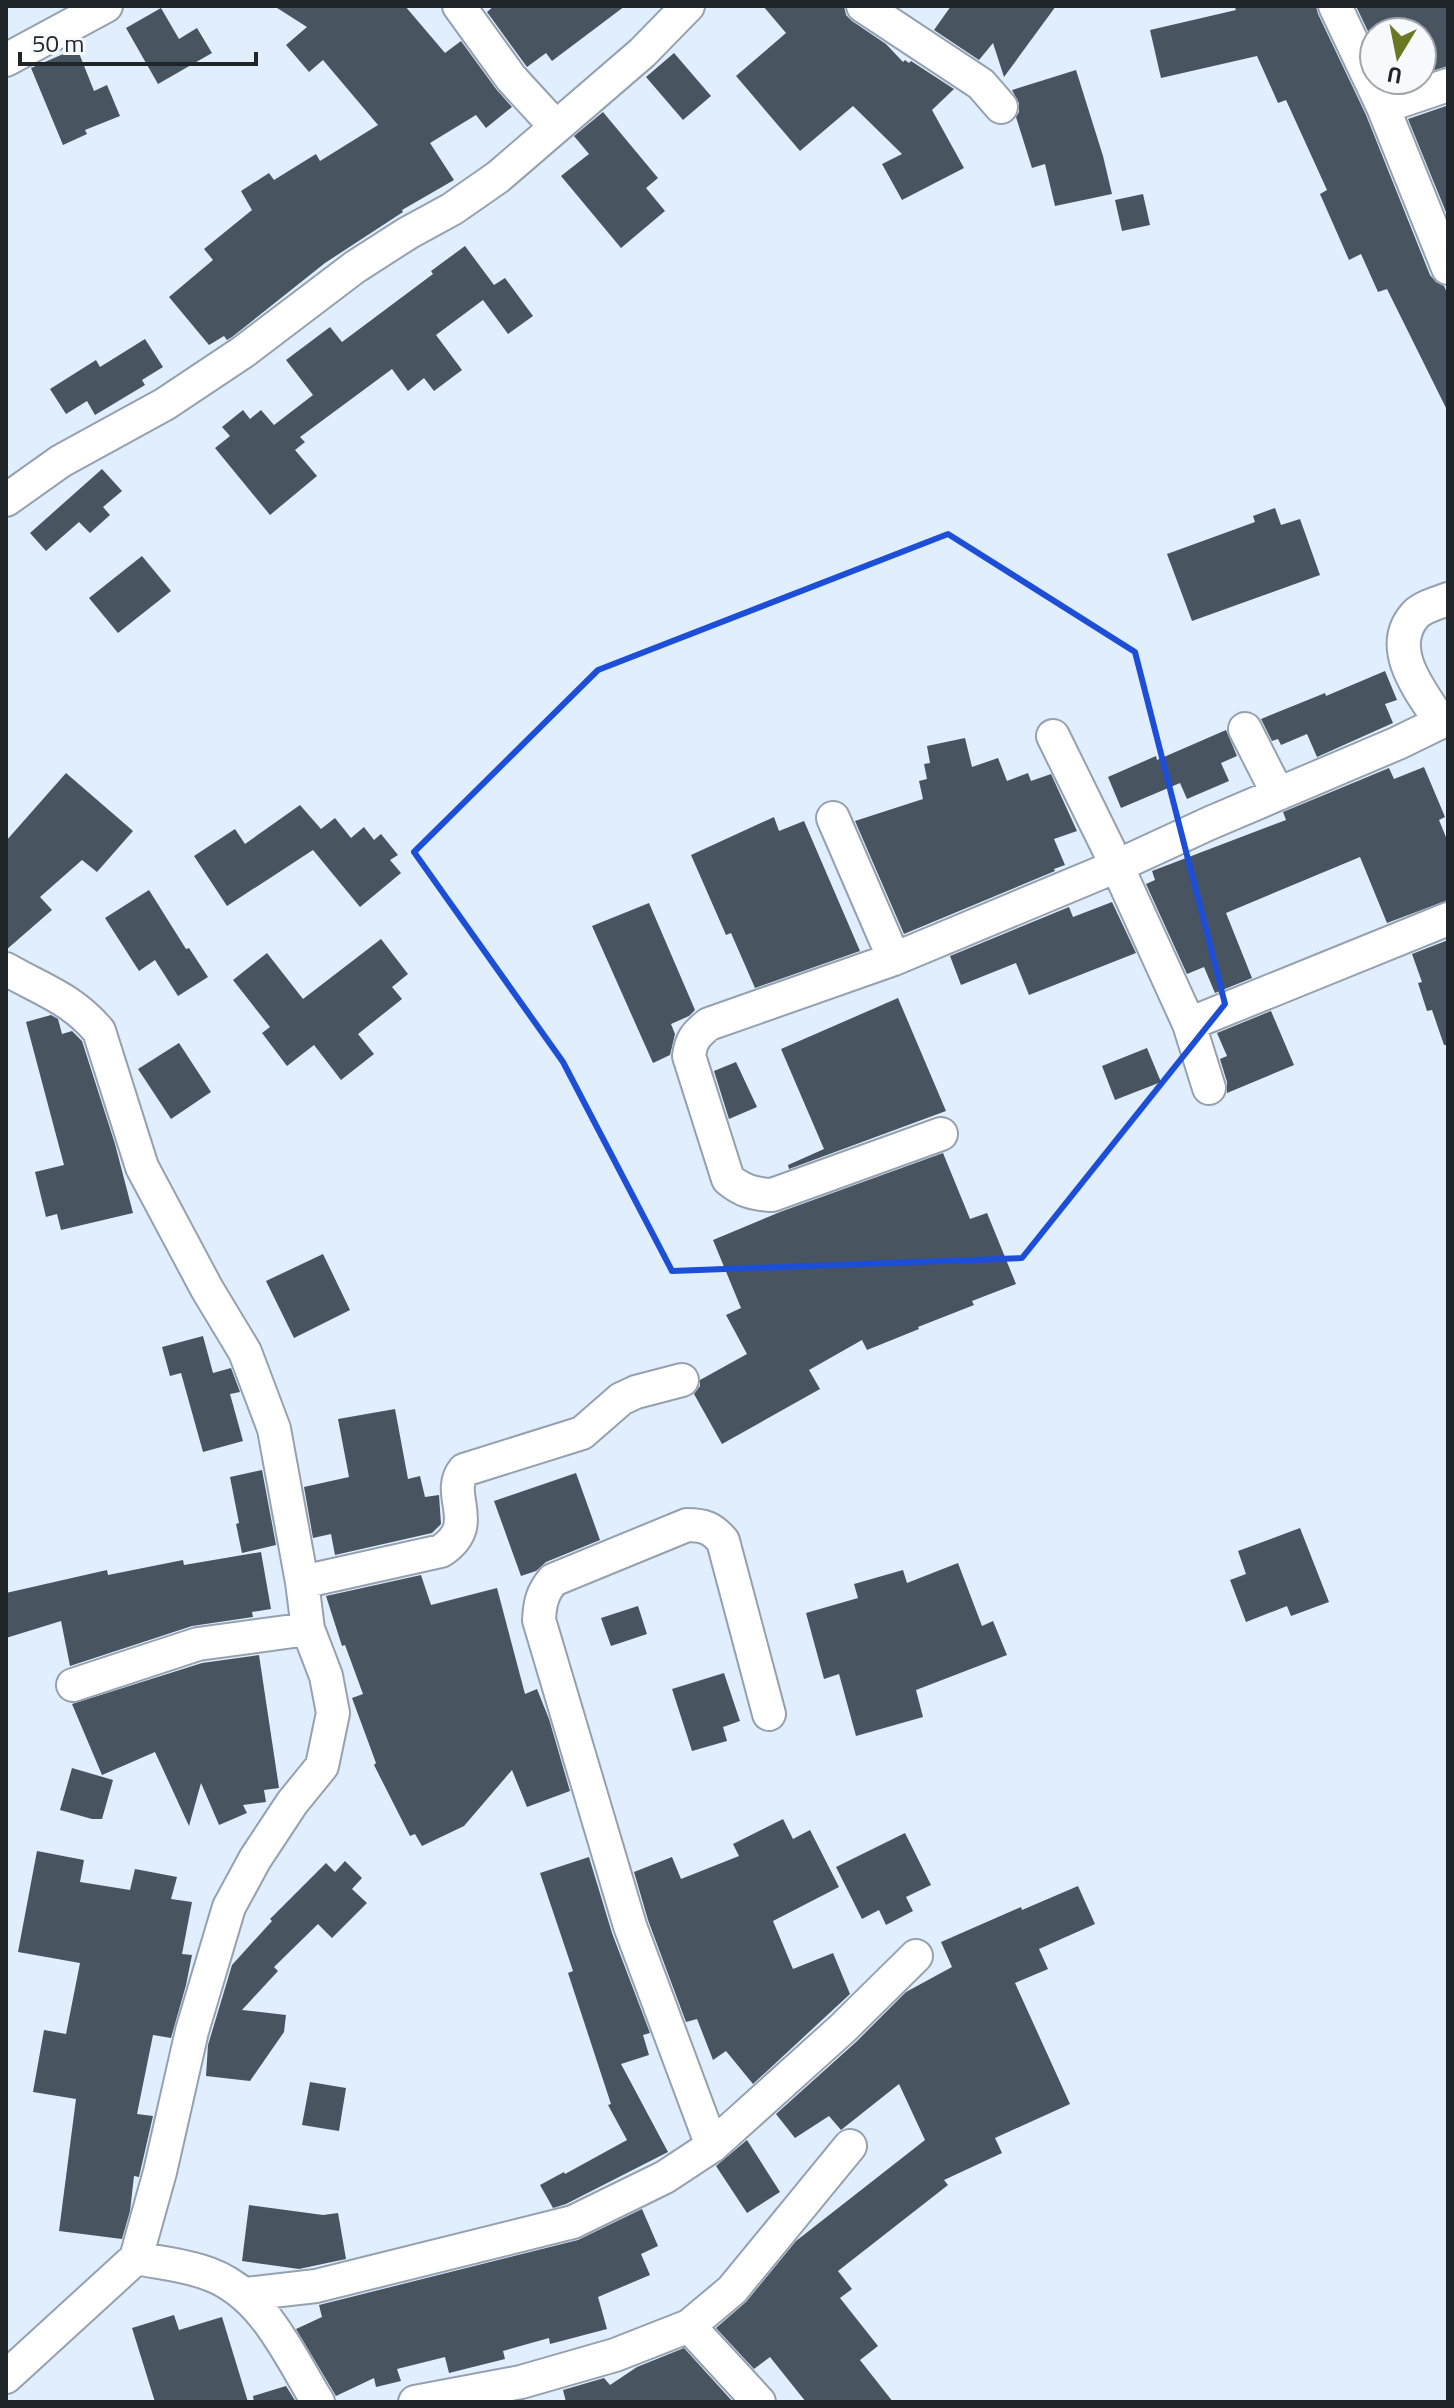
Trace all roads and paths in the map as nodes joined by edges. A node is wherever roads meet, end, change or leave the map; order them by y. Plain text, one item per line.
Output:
1 (106, 6) edge
2 (459, 6) edge
3 (688, 6) edge
4 (863, 6) edge
5 (1335, 6) edge
6 (6, 60) edge
7 (1448, 85) edge
8 (1001, 107) dead end
9 (1383, 107) junction
10 (556, 127) junction
11 (1448, 268) edge
12 (6, 500) edge
13 (1448, 599) edge
14 (1245, 729) dead end
15 (1444, 730) edge
16 (1053, 736) dead end
17 (1278, 794) junction
18 (833, 818) dead end
19 (1117, 866) junction
20 (1448, 919) edge
21 (894, 959) junction
22 (6, 969) edge
23 (1189, 1024) junction
24 (1209, 1088) dead end
25 (941, 1134) dead end
26 (682, 1380) dead end
27 (302, 1582) junction
28 (308, 1629) junction
29 (73, 1685) dead end
30 (769, 1714) dead end
31 (916, 1956) dead end
32 (712, 2146) junction
33 (850, 2146) dead end
34 (136, 2258) junction
35 (246, 2294) junction
36 (689, 2326) junction
37 (6, 2377) edge
38 (529, 2392) edge
39 (318, 2402) edge
40 (415, 2402) edge
41 (759, 2402) edge

1 - 6 street
2 - 10 street
3 - 10 street
4 - 8 street
5 - 9 street
7 - 9 street
9 - 11 street
10 - 12 street
13 - 15 street
14 - 17 street
15 - 17 street
16 - 19 street
17 - 19 street
18 - 21 street
19 - 21 street
19 - 23 street
20 - 23 street
21 - 25 street
22 - 27 street
23 - 24 street
26 - 27 street
27 - 28 street
28 - 29 street
28 - 34 street
30 - 32 street
31 - 32 street
32 - 35 street
33 - 36 street
34 - 35 street
34 - 37 street
35 - 39 street
36 - 38 street
36 - 41 street
38 - 40 street

